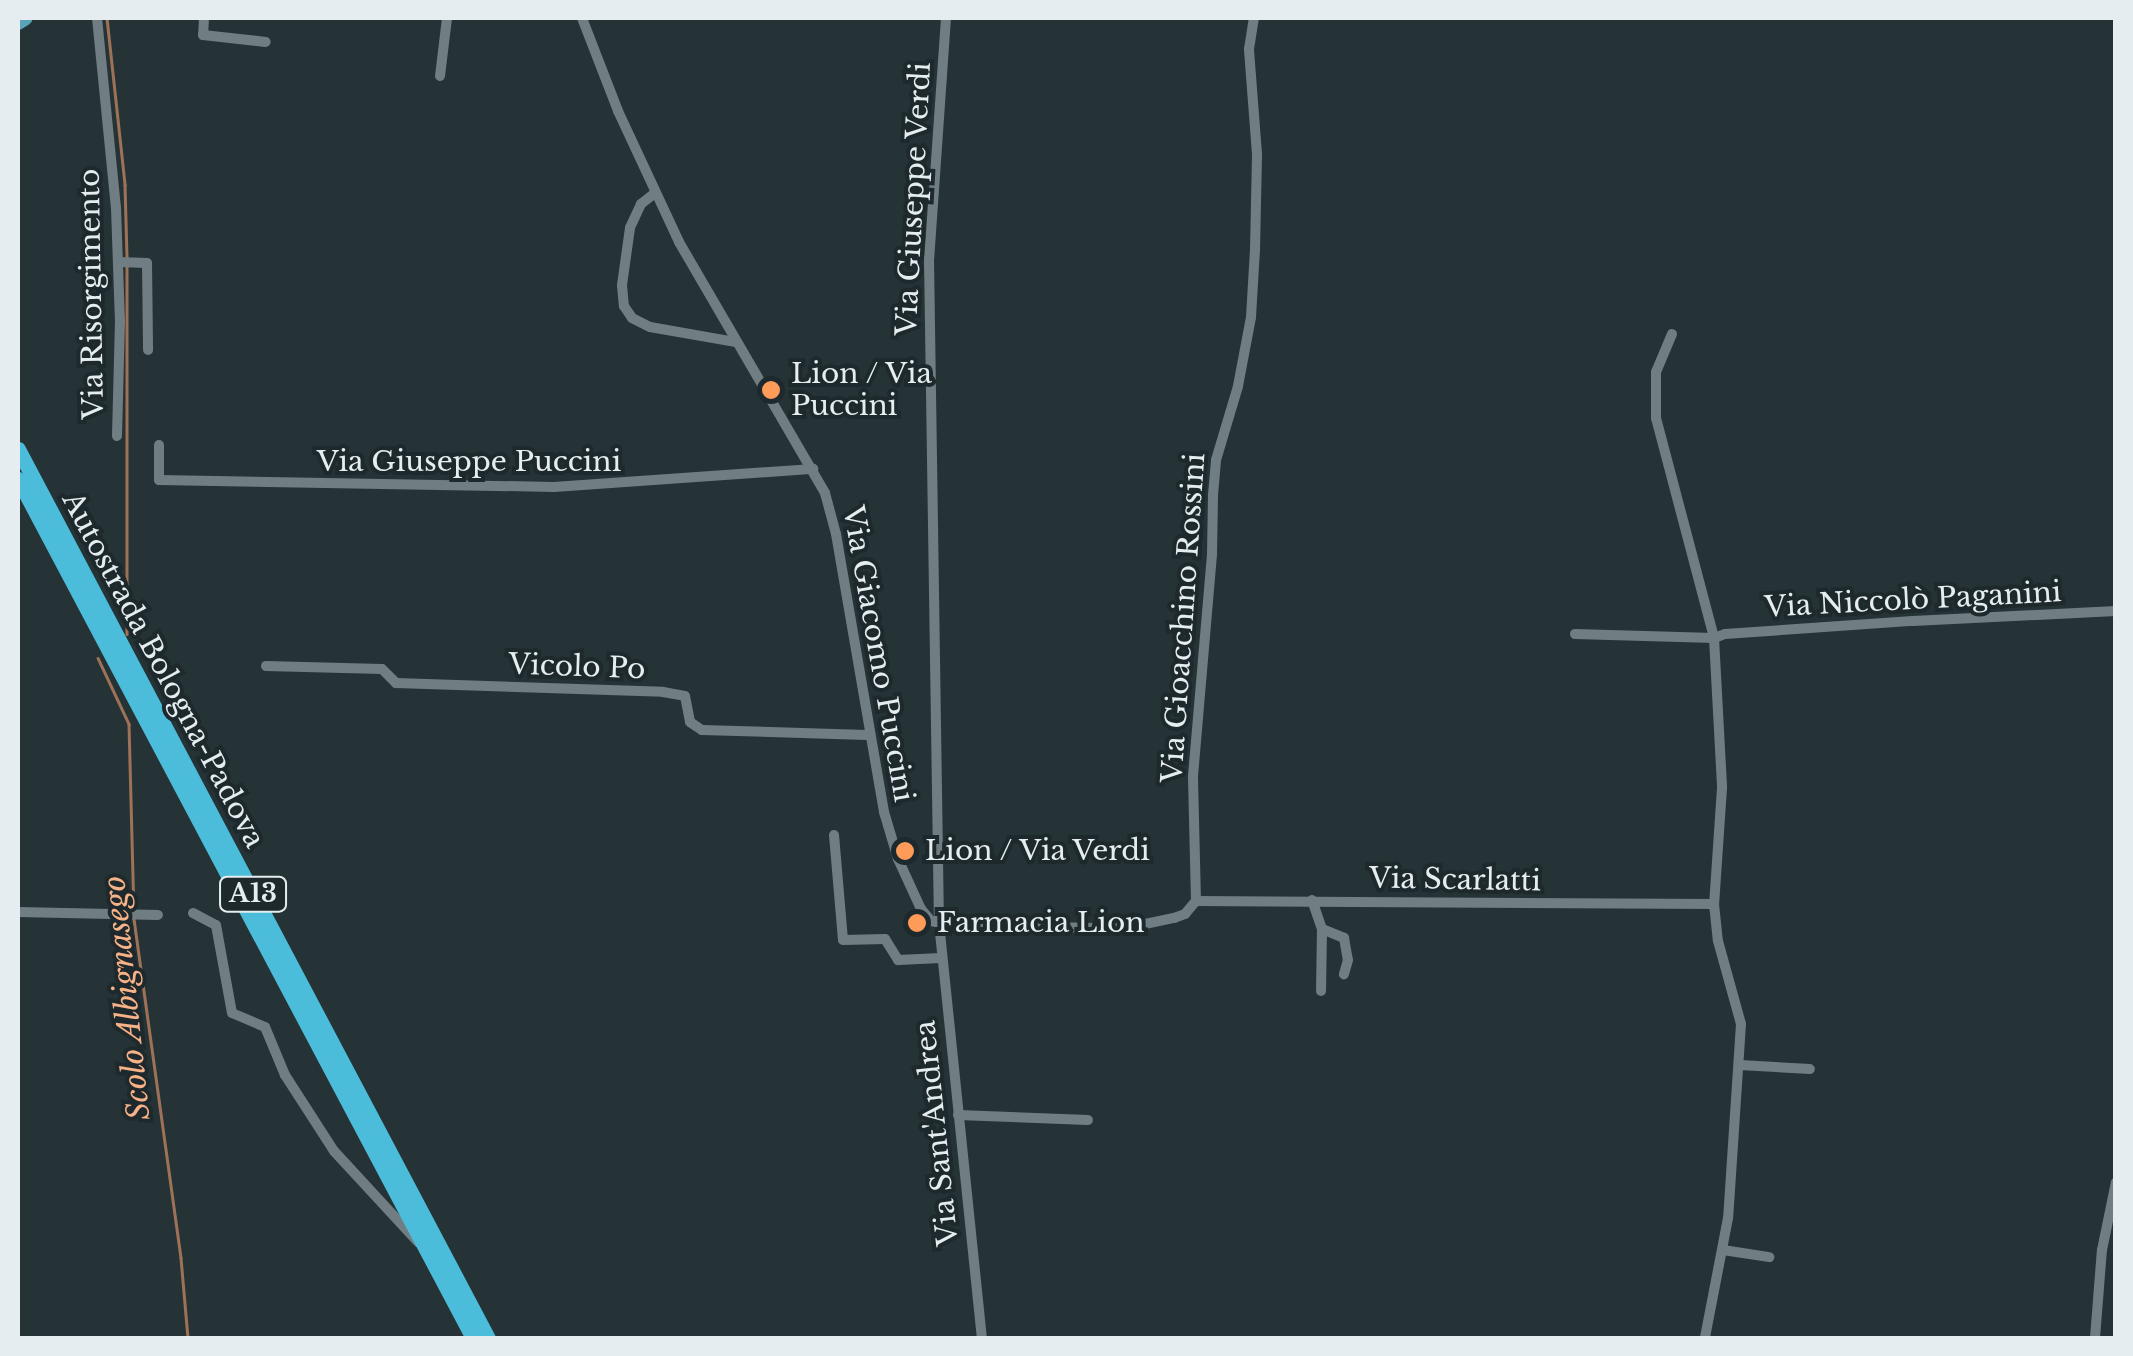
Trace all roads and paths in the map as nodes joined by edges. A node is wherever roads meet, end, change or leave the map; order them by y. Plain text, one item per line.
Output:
1 (26, 18) edge
2 (97, 18) edge
3 (204, 18) edge
4 (447, 18) edge
5 (582, 18) edge
6 (946, 18) edge
7 (1254, 18) edge
8 (18, 23) edge
9 (266, 42) dead end
10 (440, 76) dead end
11 (655, 193) junction
12 (124, 262) junction
13 (1672, 334) dead end
14 (734, 342) junction
15 (148, 350) dead end
16 (117, 436) dead end
17 (159, 445) dead end
18 (18, 449) edge
19 (813, 469) junction
20 (18, 480) edge
21 (2116, 612) edge
22 (1574, 634) dead end
23 (1714, 638) junction
24 (266, 666) dead end
25 (867, 735) junction
26 (834, 835) dead end
27 (1312, 900) junction
28 (1196, 901) junction
29 (1714, 904) junction
30 (18, 912) edge
31 (194, 913) dead end
32 (158, 916) dead end
33 (939, 923) junction
34 (1322, 929) junction
35 (942, 958) junction
36 (1344, 974) dead end
37 (1321, 991) dead end
38 (1740, 1065) junction
39 (1810, 1069) dead end
40 (958, 1115) junction
41 (1088, 1120) dead end
42 (2116, 1182) edge
43 (424, 1246) junction
44 (1723, 1250) junction
45 (1769, 1257) dead end
46 (472, 1338) edge
47 (488, 1338) edge
48 (982, 1338) edge
49 (1705, 1338) edge
50 (2096, 1338) edge

1 - 8 main road
2 - 12 street, Via Risorgimento
3 - 9 street
4 - 10 street
5 - 11 street, Via Giacomo Puccini
6 - 33 street, Via Giuseppe Verdi
7 - 28 street, Via Gioacchino Rossini
11 - 14 street, Via Giacomo Puccini
11 - 14 street
12 - 15 street
12 - 16 street, Via Risorgimento
13 - 23 street
14 - 19 street, Via Giacomo Puccini
17 - 19 street, Via Giuseppe Puccini
18 - 47 highway, Autostrada Bologna-Padova / A13
19 - 25 street, Via Giacomo Puccini
20 - 43 highway, Autostrada Bologna-Padova / A13
21 - 23 street, Via Niccolò Paganini
22 - 23 street, Via Niccolò Paganini
23 - 29 street
24 - 25 street, Vicolo Po
25 - 33 street, Via Giacomo Puccini
26 - 35 street
27 - 28 street, Via Scarlatti
27 - 29 street, Via Scarlatti
27 - 34 street
28 - 33 street
29 - 38 street
30 - 32 street
31 - 43 street
33 - 35 street, Via Sant'Andrea
34 - 36 street
34 - 37 street
35 - 40 street, Via Sant'Andrea
38 - 39 street
38 - 44 street
40 - 41 street
40 - 48 street, Via Sant'Andrea
42 - 50 street
43 - 46 highway, Autostrada Bologna-Padova / A13
44 - 45 street
44 - 49 street

